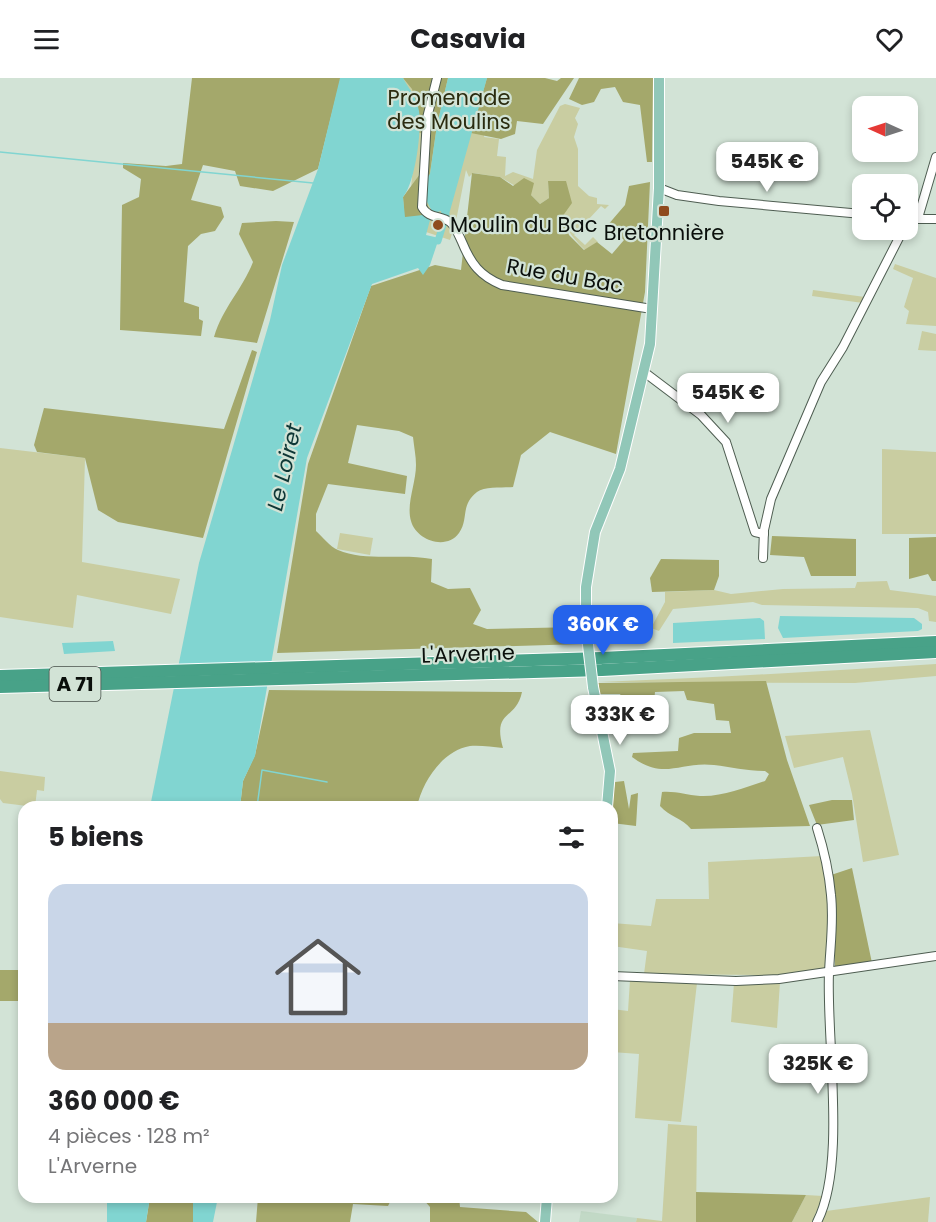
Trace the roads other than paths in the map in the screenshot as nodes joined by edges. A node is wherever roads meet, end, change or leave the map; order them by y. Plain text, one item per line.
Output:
1 (437, 78) edge
2 (659, 78) edge
3 (936, 157) edge
4 (659, 188) junction
5 (852, 213) edge
6 (918, 218) joint
7 (936, 219) edge
8 (898, 240) edge
9 (652, 309) junction
10 (643, 374) junction
11 (764, 534) junction
12 (763, 558) dead end
13 (936, 642) edge
14 (936, 652) edge
15 (293, 672) junction
16 (0, 675) edge
17 (149, 676) junction
18 (0, 687) edge
19 (608, 801) edge
20 (817, 828) dead end
21 (936, 956) edge
22 (829, 972) junction
23 (618, 976) edge
24 (547, 1203) edge
25 (545, 1222) edge
26 (817, 1222) edge

1 - 9 street, Rue du Bac
2 - 4 main road
3 - 6 street
4 - 5 street
4 - 9 main road
6 - 7 street
8 - 11 street
9 - 10 main road
10 - 11 street
10 - 19 main road, bridge
11 - 12 street
13 - 15 highway, L'Arverne / A 71
14 - 15 highway, L'Arverne / A 71
15 - 17 highway, L'Arverne / A 71
16 - 17 highway, L'Arverne / A 71
17 - 18 highway, L'Arverne / A 71
20 - 22 street
21 - 22 street
22 - 23 street
22 - 26 street
24 - 25 main road

